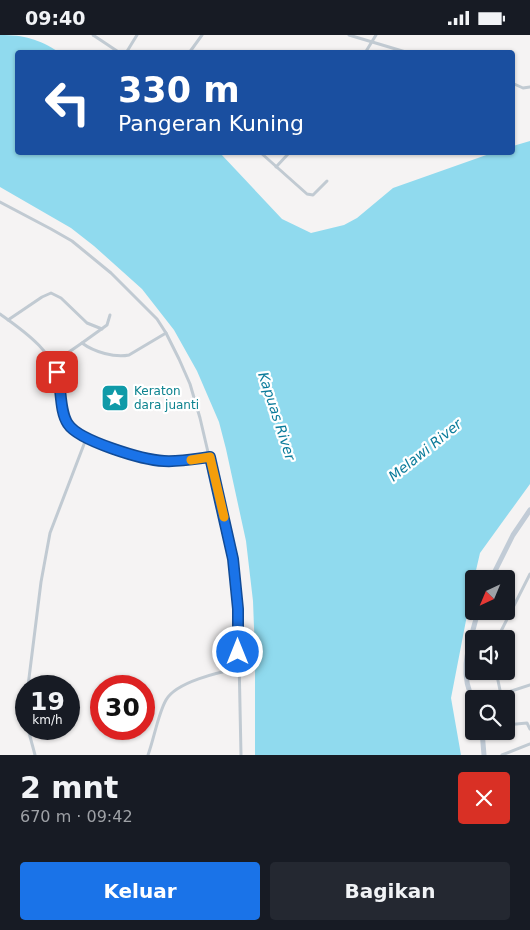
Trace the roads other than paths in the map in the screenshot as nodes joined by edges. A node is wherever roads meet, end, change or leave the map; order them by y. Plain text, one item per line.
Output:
1 (95, 35) edge
2 (137, 35) edge
3 (202, 35) edge
4 (349, 35) edge
5 (376, 35) edge
6 (371, 42) junction
7 (116, 50) edge
8 (128, 50) edge
9 (191, 50) edge
10 (367, 50) edge
11 (399, 50) edge
12 (515, 84) edge
13 (530, 87) edge
14 (263, 155) edge
15 (287, 155) edge
16 (276, 167) junction
17 (326, 181) dead end
18 (0, 202) edge
19 (0, 314) edge
20 (110, 315) dead end
21 (8, 320) junction
22 (102, 329) junction
23 (166, 333) junction
24 (82, 343) junction
25 (53, 363) junction
26 (86, 439) junction
27 (210, 457) junction
28 (530, 510) edge
29 (496, 570) edge
30 (530, 574) edge
31 (476, 620) edge
32 (501, 630) edge
33 (238, 669) junction
34 (29, 675) edge
35 (530, 685) edge
36 (468, 690) edge
37 (515, 690) edge
38 (515, 724) edge
39 (530, 729) edge
40 (31, 740) edge
41 (484, 740) edge
42 (530, 744) edge
43 (486, 754) edge
44 (35, 755) edge
45 (148, 755) edge
46 (241, 755) edge
47 (502, 755) edge

1 - 7 street
2 - 8 street
3 - 9 street
4 - 6 street
5 - 6 street
6 - 10 street
6 - 11 street
12 - 13 street
14 - 16 street
15 - 16 street
16 - 17 street
18 - 23 street
19 - 21 street
20 - 22 street
21 - 22 street
21 - 25 street
22 - 24 street
23 - 24 street
23 - 27 street
24 - 25 street
25 - 26 street
26 - 27 street
26 - 34 street
27 - 33 street
28 - 29 street
30 - 32 street
31 - 36 street
33 - 45 street
33 - 46 street
35 - 37 street
38 - 39 street
40 - 44 street
41 - 43 street
42 - 47 street

